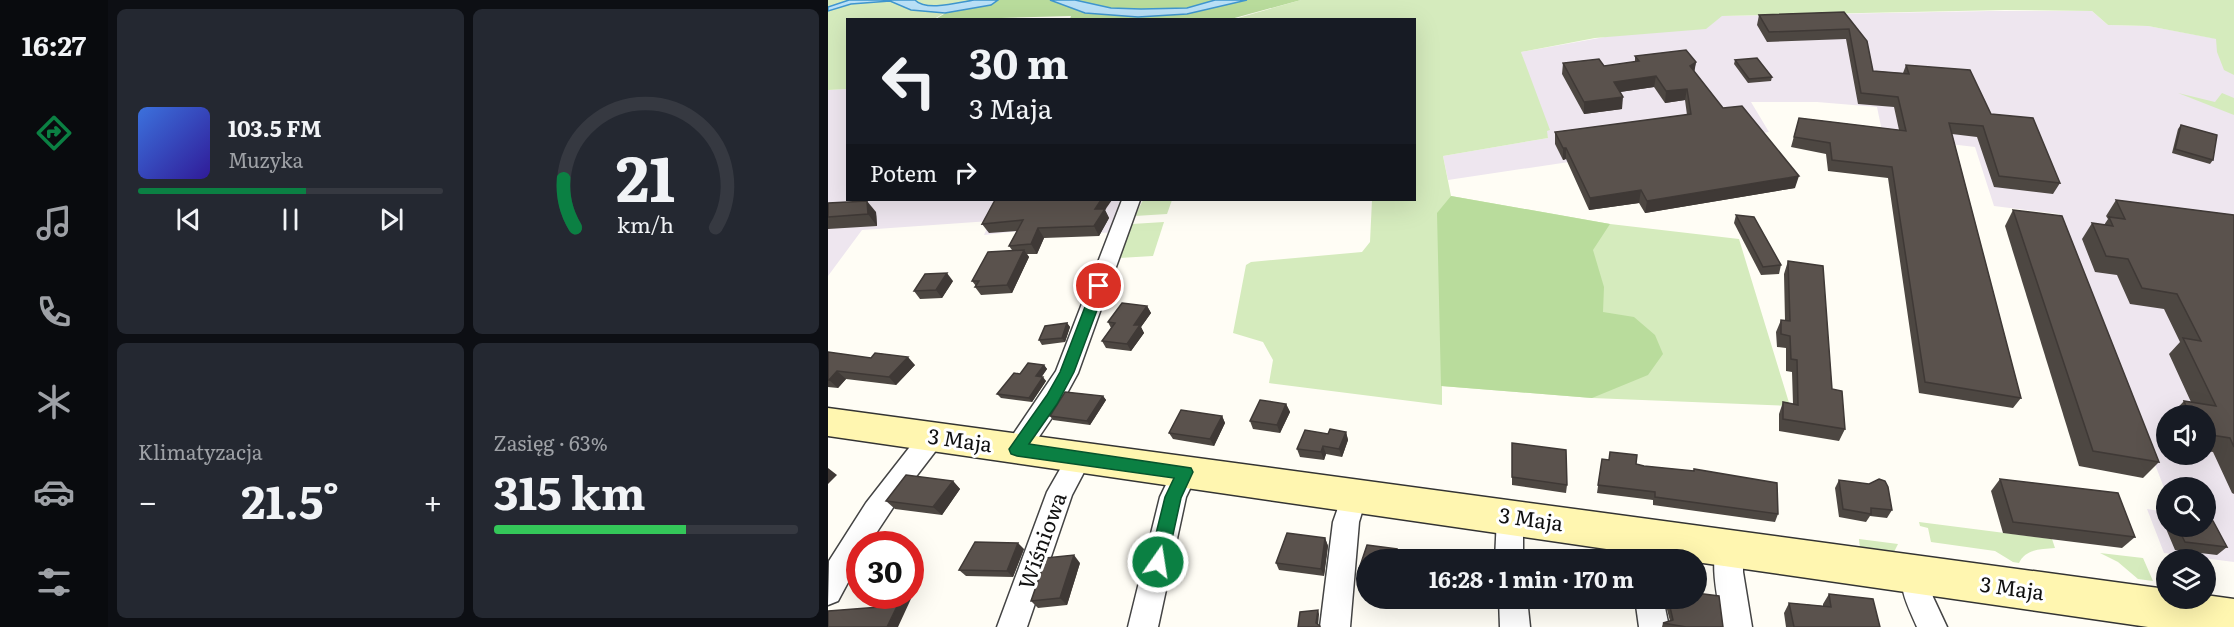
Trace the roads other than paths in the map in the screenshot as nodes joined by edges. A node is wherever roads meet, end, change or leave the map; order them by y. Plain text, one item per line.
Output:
1 (1131, 201) edge
2 (828, 422) edge
3 (932, 437) junction
4 (1017, 449) junction
5 (1080, 457) junction
6 (1185, 472) junction
7 (1354, 496) junction
8 (1510, 517) junction
9 (1643, 548) edge
10 (1729, 548) junction
11 (1509, 549) edge
12 (1915, 575) junction
13 (828, 591) edge
14 (1514, 609) edge
15 (1651, 609) edge
16 (2234, 619) edge
17 (1012, 627) edge
18 (1143, 627) edge
19 (1335, 627) edge
20 (1515, 627) edge
21 (1654, 627) edge
22 (1737, 627) edge
23 (1932, 627) edge

1 - 4 street
2 - 3 street, 3 Maja
3 - 4 street, 3 Maja
3 - 13 street
4 - 5 street, 3 Maja
5 - 6 street, 3 Maja
5 - 17 street, Wiśniowa
6 - 7 street, 3 Maja
6 - 18 street
7 - 8 street, 3 Maja
7 - 19 street
8 - 9 street, 3 Maja
8 - 11 street
9 - 10 street, 3 Maja
10 - 12 street, 3 Maja
10 - 22 street
12 - 16 street, 3 Maja
12 - 23 street
14 - 20 street
15 - 21 street

